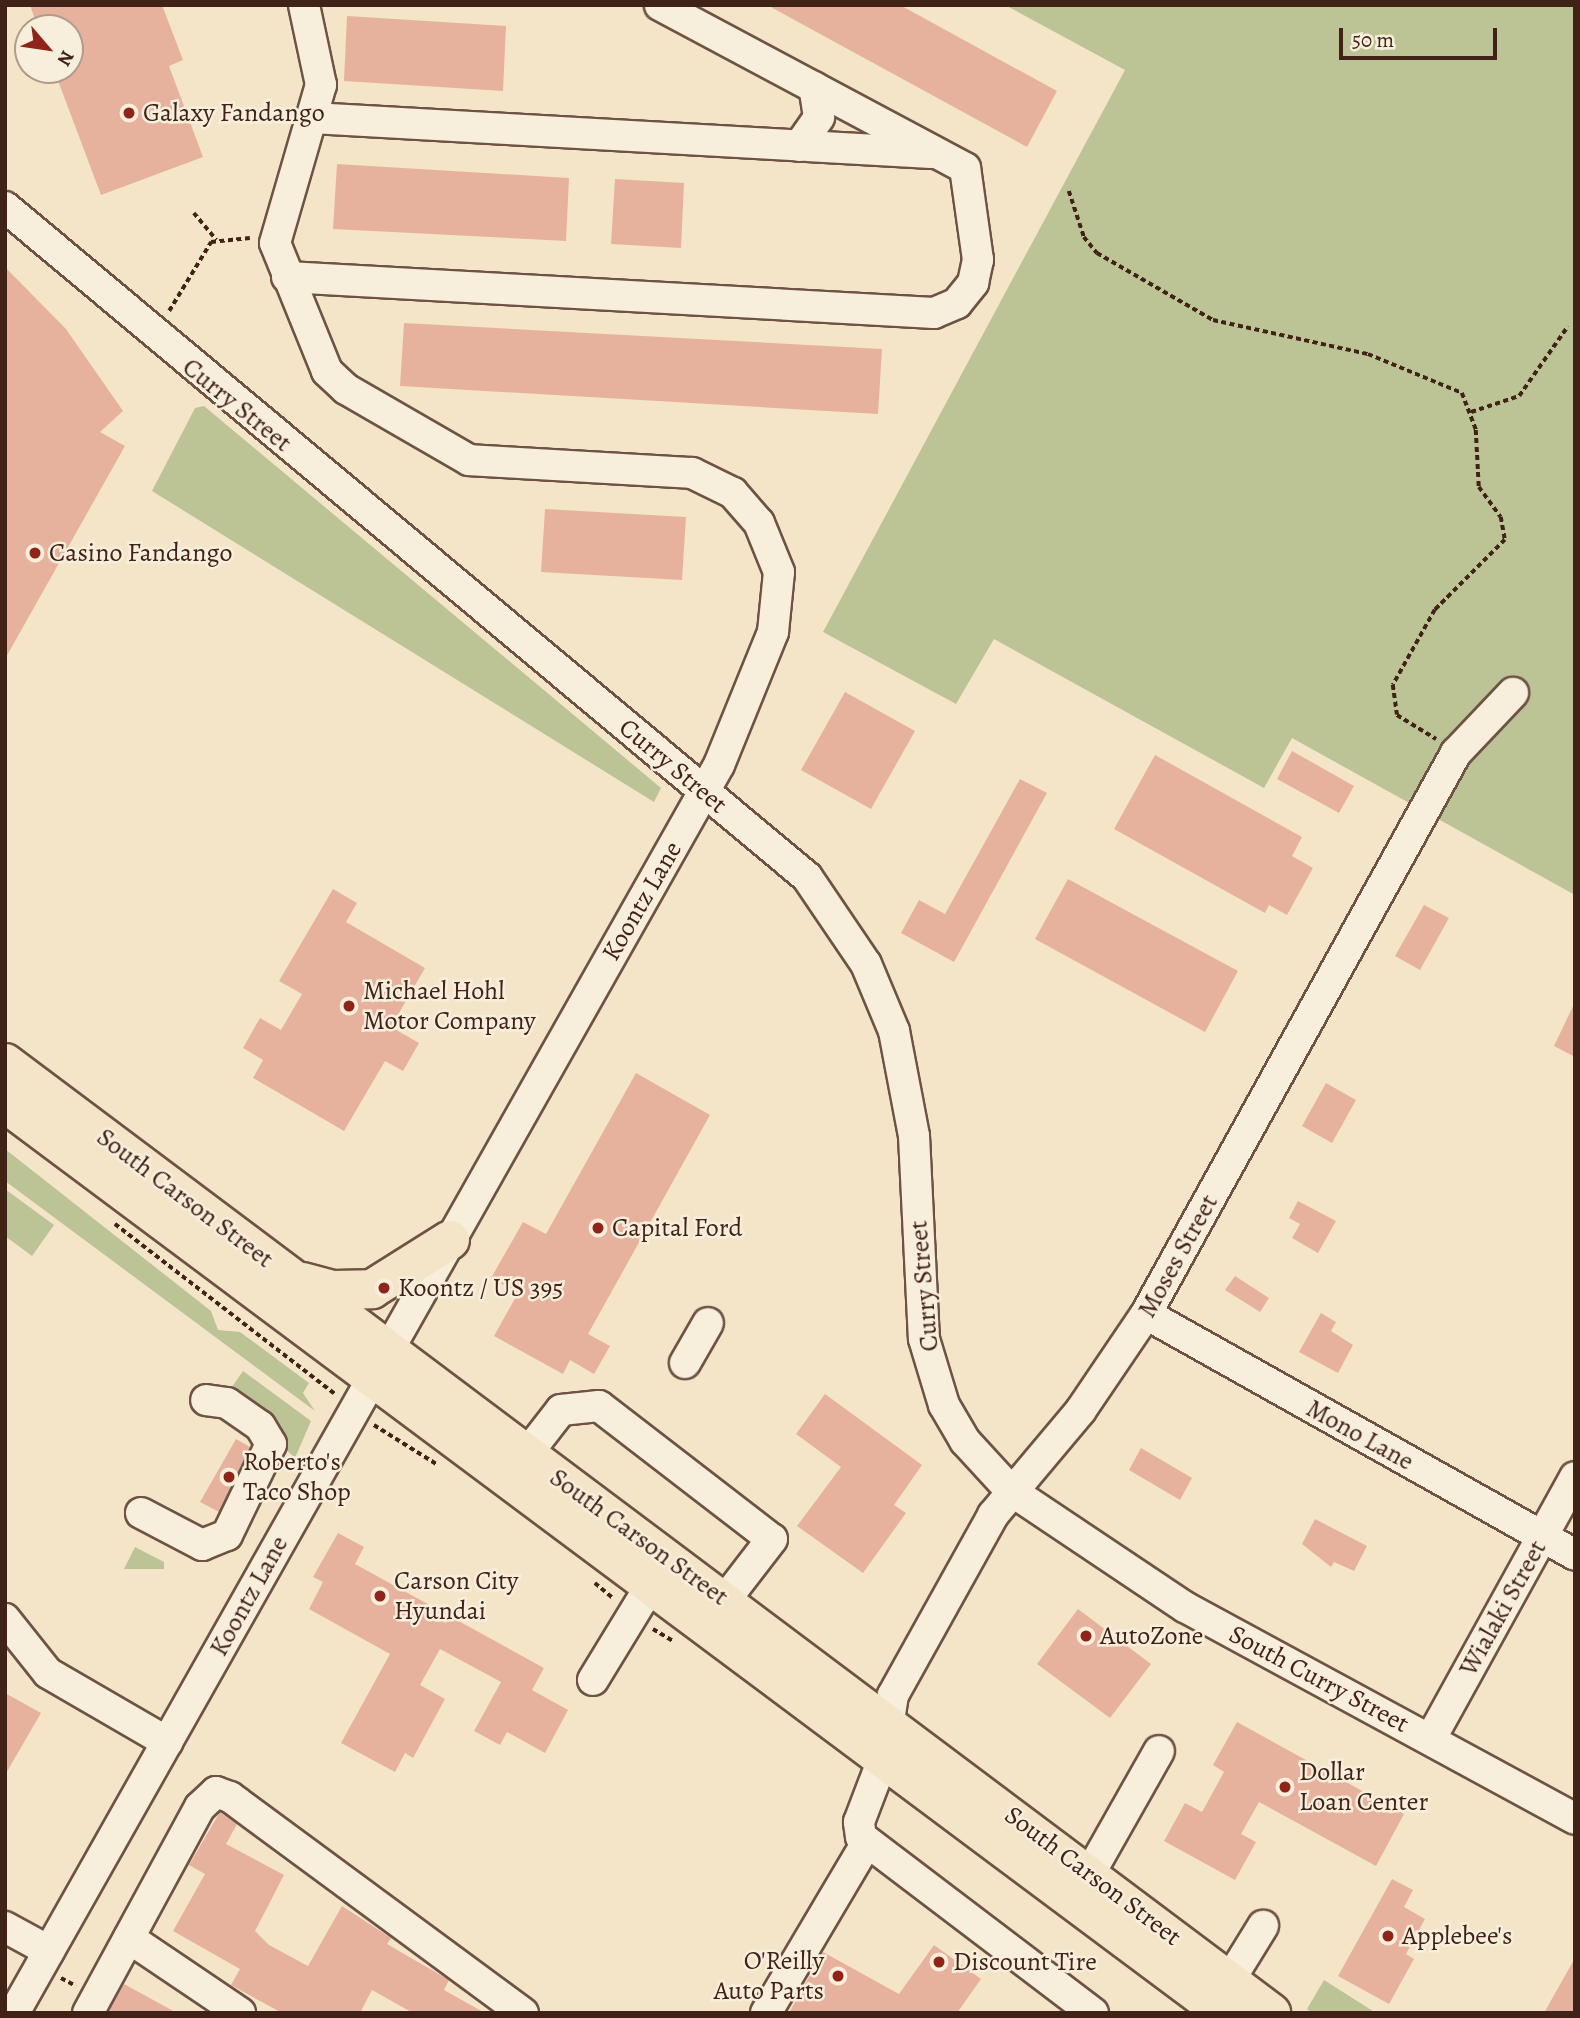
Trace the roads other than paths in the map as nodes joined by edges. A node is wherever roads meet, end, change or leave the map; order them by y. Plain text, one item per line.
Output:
1 (304, 5) edge
2 (660, 5) edge
3 (814, 88) junction
4 (312, 118) junction
5 (799, 146) junction
6 (939, 154) junction
7 (5, 207) edge
8 (287, 277) junction
9 (1513, 692) dead end
10 (704, 792) junction
11 (5, 1063) edge
12 (5, 1103) edge
13 (450, 1240) junction
14 (292, 1278) junction
15 (1146, 1314) junction
16 (708, 1323) dead end
17 (685, 1363) dead end
18 (380, 1364) junction
19 (205, 1400) dead end
20 (950, 1415) joint
21 (526, 1455) junction
22 (1575, 1477) edge
23 (1010, 1490) junction
24 (141, 1513) dead end
25 (1542, 1537) junction
26 (1575, 1555) edge
27 (651, 1585) junction
28 (725, 1600) junction
29 (5, 1619) edge
30 (593, 1680) dead end
31 (886, 1720) junction
32 (1431, 1738) junction
33 (167, 1742) junction
34 (1159, 1751) dead end
35 (883, 1759) junction
36 (1575, 1818) edge
37 (863, 1833) junction
38 (1090, 1873) junction
39 (1263, 1926) dead end
40 (5, 1927) edge
41 (129, 1938) junction
42 (49, 1951) junction
43 (1226, 1997) edge
44 (1088, 2011) edge
45 (14, 2013) edge
46 (88, 2013) edge
47 (240, 2013) edge
48 (523, 2013) edge
49 (766, 2013) edge
50 (1271, 2013) edge

1 - 4 street, Koontz Lane
2 - 3 street
3 - 5 street
3 - 6 street
4 - 5 street
4 - 8 street, Koontz Lane
5 - 6 street
6 - 8 street
7 - 10 street, Curry Street
8 - 10 street, Koontz Lane
9 - 15 street, Moses Street
10 - 13 street, Koontz Lane
10 - 20 street, Curry Street
11 - 14 main road, South Carson Street
12 - 18 main road, South Carson Street
13 - 14 main road
13 - 18 street, Koontz Lane
14 - 18 main road, South Carson Street
15 - 23 street, Moses Street
15 - 25 street, Mono Lane
16 - 17 street
18 - 21 main road, South Carson Street
18 - 27 main road, South Carson Street
18 - 33 street, Koontz Lane
19 - 24 street
20 - 23 street, South Curry Street
21 - 28 main road, South Carson Street
21 - 28 street
22 - 25 street, Wialaki Street
23 - 31 street, Moses Street
23 - 32 street, South Curry Street
25 - 26 street, Mono Lane
25 - 32 street, Wialaki Street
27 - 30 street
27 - 35 main road, South Carson Street
28 - 31 main road, South Carson Street
29 - 33 street
31 - 35 street, Moses Street
31 - 38 main road, South Carson Street
32 - 36 street, South Curry Street
33 - 42 street, Koontz Lane
34 - 38 street
35 - 37 street, Moses Street
35 - 43 main road, South Carson Street
37 - 44 street
37 - 49 street, Moses Street
38 - 43 main road, South Carson Street
39 - 43 street
40 - 42 street
41 - 46 street
41 - 47 street
41 - 48 street
42 - 45 street, Koontz Lane
43 - 50 main road, South Carson Street

